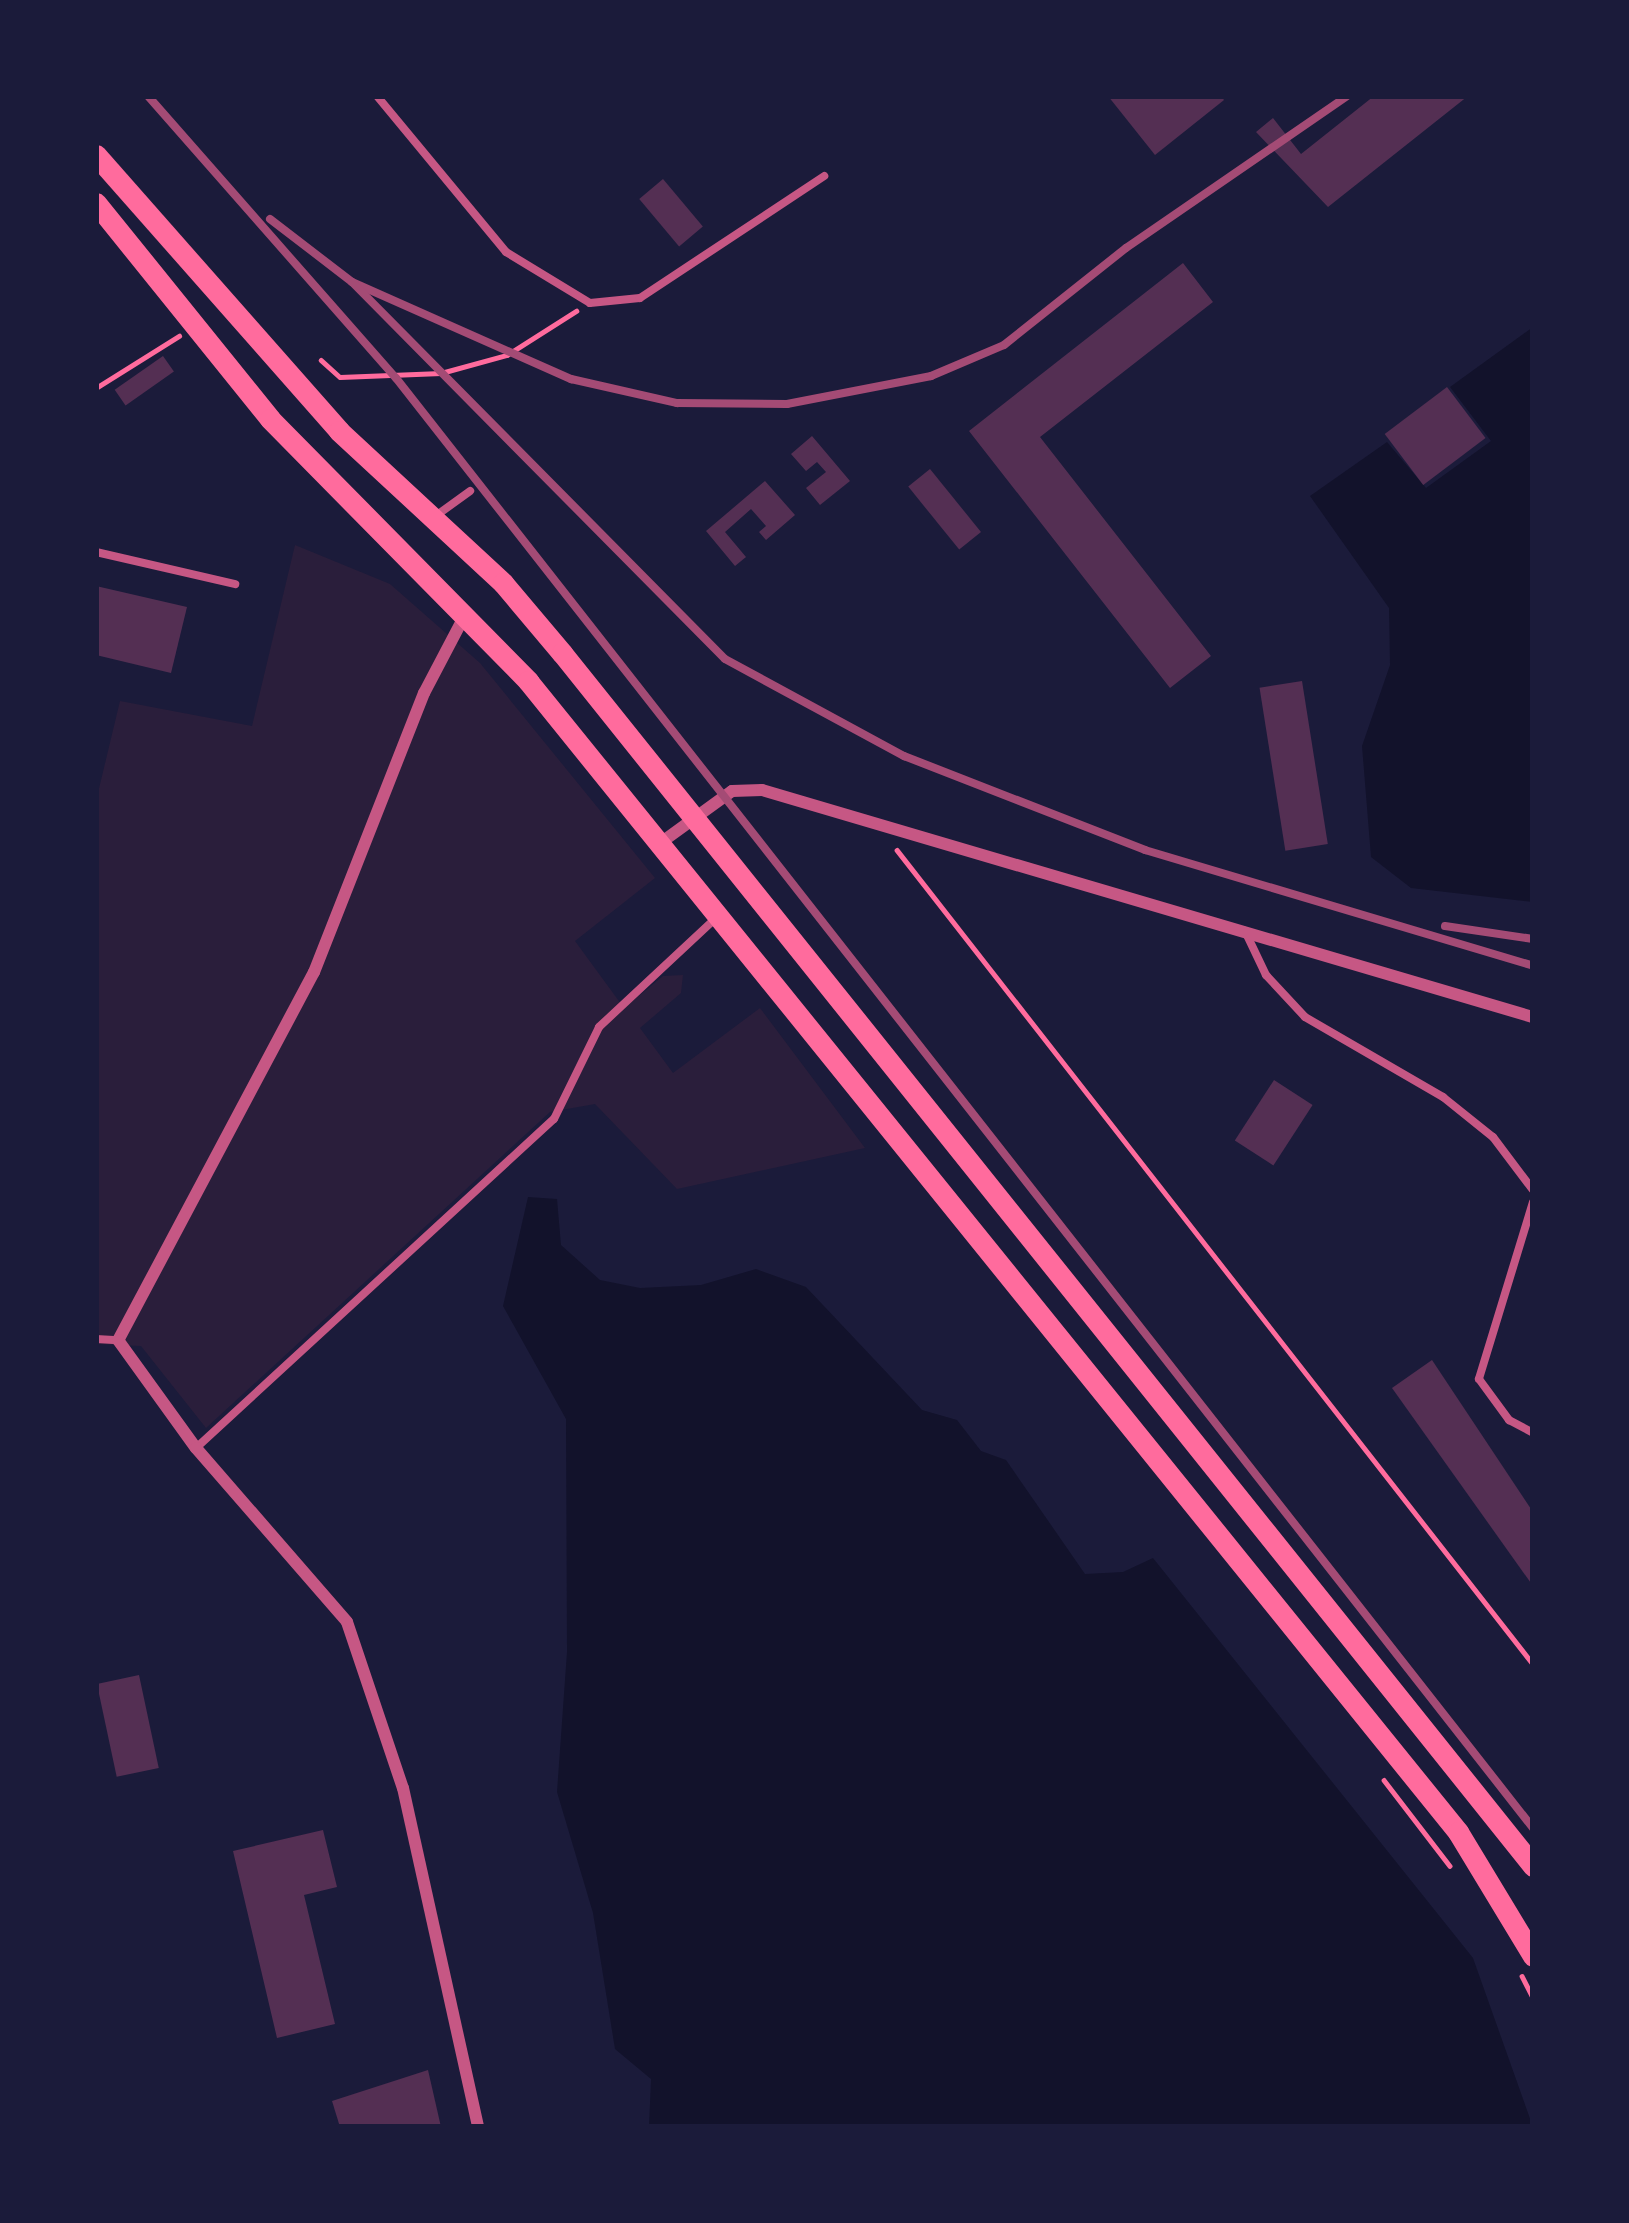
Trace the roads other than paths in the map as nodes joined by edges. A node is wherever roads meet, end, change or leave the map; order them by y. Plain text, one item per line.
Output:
1 (377, 96) edge
2 (97, 158) edge
3 (824, 176) dead end
4 (96, 203) edge
5 (470, 491) dead end
6 (433, 518) junction
7 (96, 552) edge
8 (235, 584) dead end
9 (467, 611) junction
10 (694, 818) junction
11 (659, 844) junction
12 (717, 917) junction
13 (1245, 929) junction
14 (1533, 1017) edge
15 (1533, 1190) edge
16 (1533, 1202) edge
17 (96, 1339) edge
18 (118, 1340) junction
19 (1533, 1433) edge
20 (196, 1448) junction
21 (1533, 1866) edge
22 (1533, 1956) edge
23 (478, 2127) edge

1 - 3 lane
2 - 6 main road
4 - 9 main road
5 - 6 lane
6 - 10 main road
7 - 8 lane
9 - 11 main road
9 - 18 street
10 - 11 street
10 - 13 street
10 - 21 main road
11 - 12 main road
12 - 20 lane
12 - 22 main road
13 - 14 street
13 - 15 lane
16 - 19 lane
17 - 18 lane
18 - 20 street
20 - 23 street

